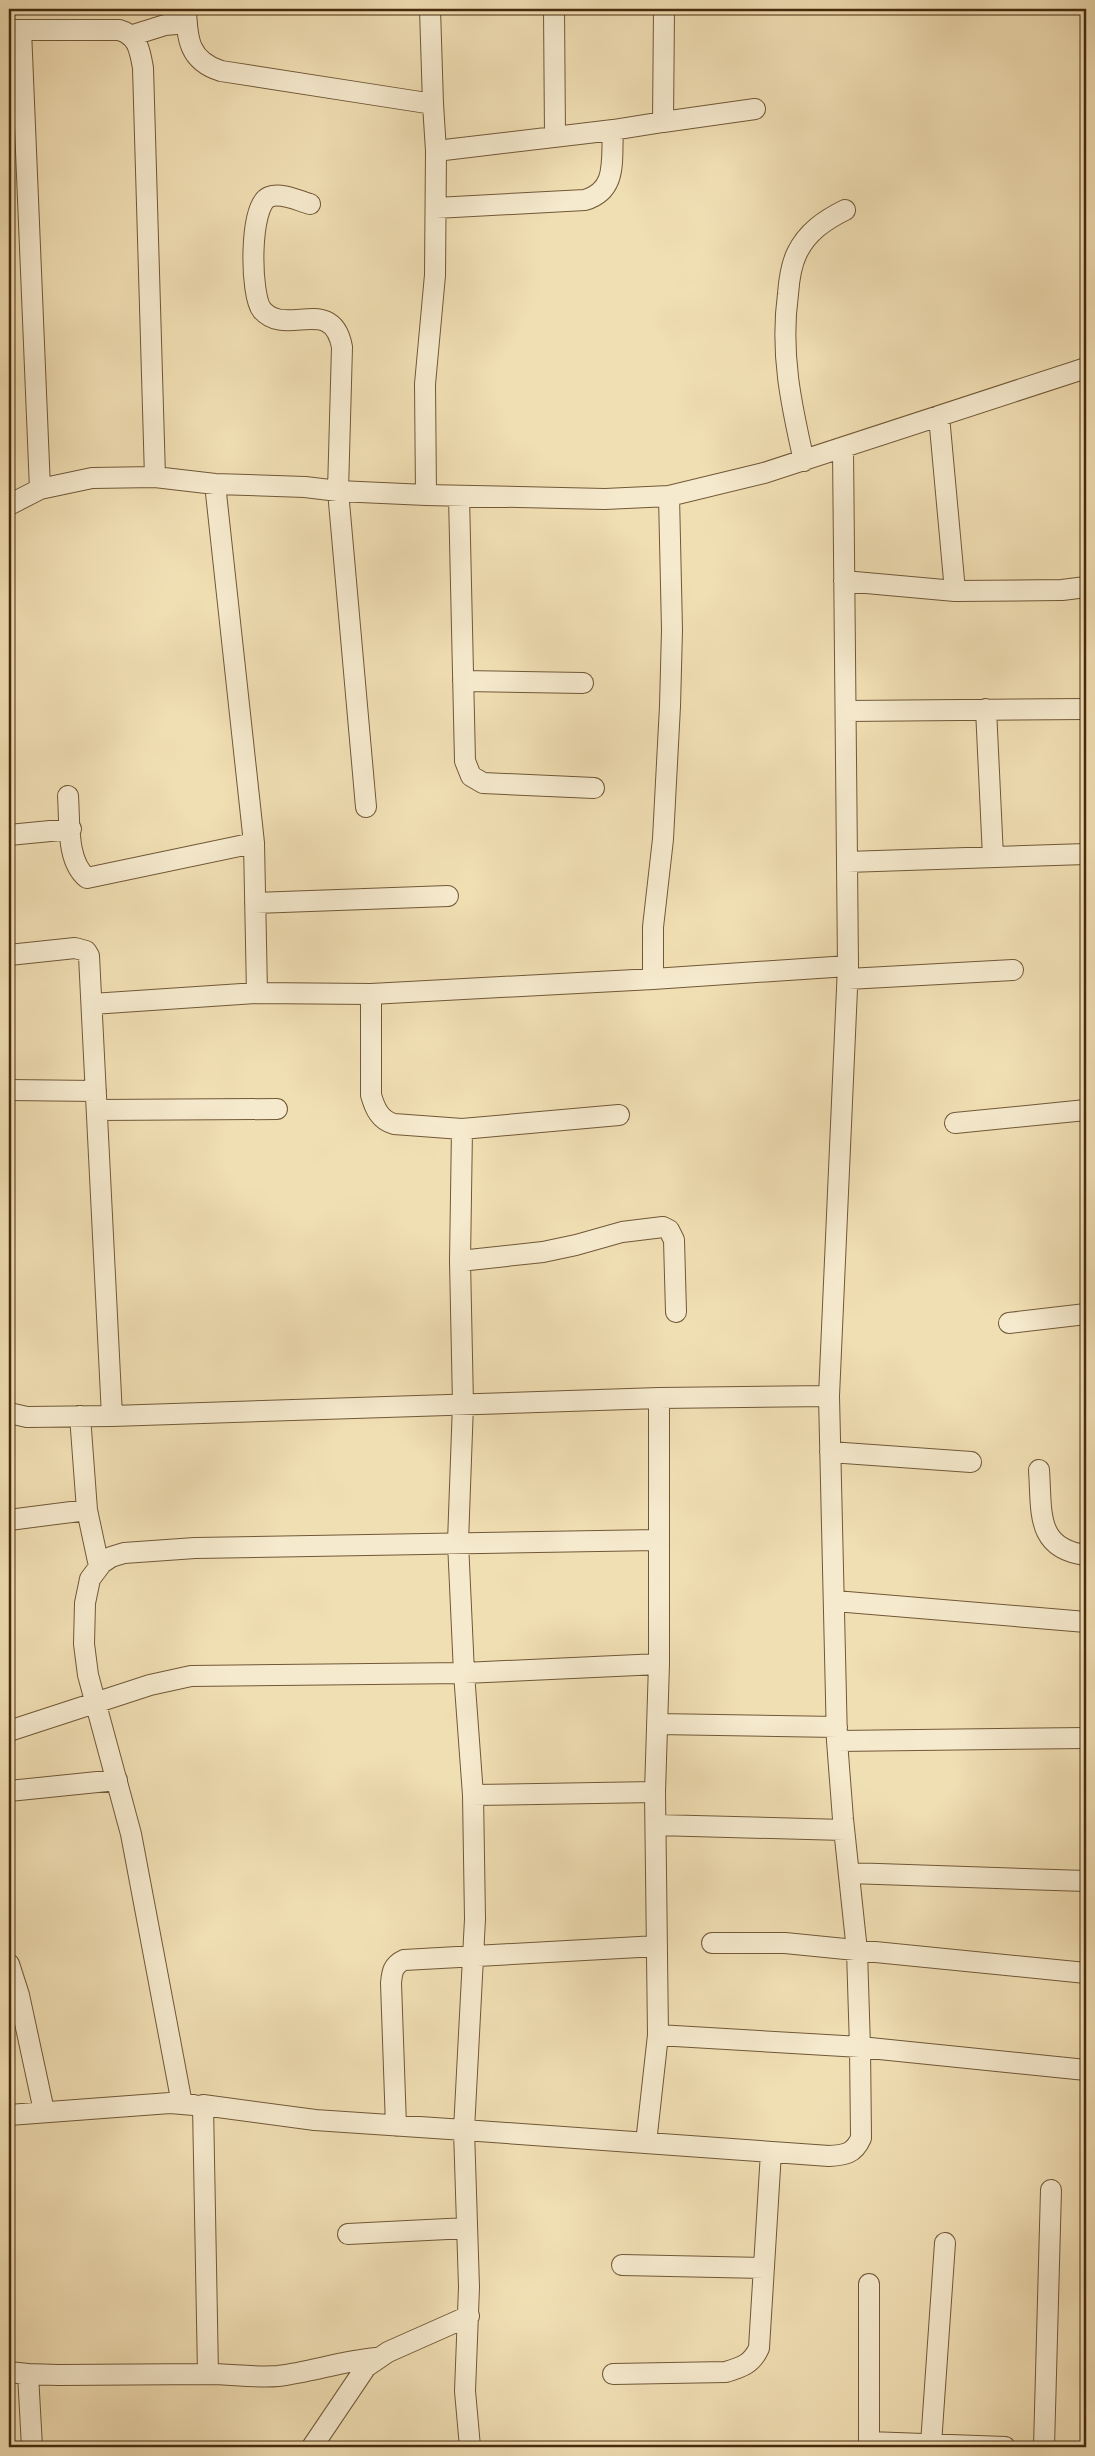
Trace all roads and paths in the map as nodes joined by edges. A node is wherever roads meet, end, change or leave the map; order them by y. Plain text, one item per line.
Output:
1 (430, 9) edge
2 (554, 9) edge
3 (664, 9) edge
4 (186, 16) edge
5 (15, 30) edge
6 (130, 36) junction
7 (433, 104) junction
8 (755, 109) dead end
9 (663, 122) junction
10 (613, 130) junction
11 (555, 137) junction
12 (436, 151) junction
13 (310, 204) dead end
14 (436, 208) junction
15 (844, 210) dead end
16 (1086, 368) edge
17 (939, 416) junction
18 (843, 449) junction
19 (804, 461) junction
20 (155, 477) junction
21 (215, 484) junction
22 (40, 489) junction
23 (338, 491) junction
24 (426, 494) junction
25 (459, 496) junction
26 (669, 496) junction
27 (9, 505) edge
28 (844, 581) junction
29 (1086, 587) edge
30 (955, 591) junction
31 (463, 681) junction
32 (583, 683) dead end
33 (986, 709) junction
34 (1086, 709) edge
35 (846, 711) junction
36 (594, 788) dead end
37 (68, 796) dead end
38 (366, 807) dead end
39 (71, 830) junction
40 (9, 835) edge
41 (254, 843) junction
42 (1086, 854) edge
43 (993, 857) junction
44 (847, 862) junction
45 (448, 896) dead end
46 (255, 903) junction
47 (9, 955) edge
48 (1013, 970) dead end
49 (848, 973) junction
50 (653, 980) junction
51 (257, 992) junction
52 (371, 994) junction
53 (92, 1004) junction
54 (9, 1090) edge
55 (97, 1100) junction
56 (277, 1109) dead end
57 (1086, 1110) edge
58 (619, 1115) dead end
59 (955, 1123) dead end
60 (462, 1129) junction
61 (460, 1261) junction
62 (676, 1312) dead end
63 (1086, 1314) edge
64 (1009, 1323) dead end
65 (829, 1396) junction
66 (659, 1398) junction
67 (463, 1404) junction
68 (9, 1414) edge
69 (80, 1416) junction
70 (112, 1416) junction
71 (830, 1452) junction
72 (971, 1462) dead end
73 (1040, 1470) dead end
74 (87, 1510) junction
75 (9, 1520) edge
76 (658, 1540) junction
77 (458, 1542) junction
78 (1086, 1555) edge
79 (99, 1566) junction
80 (834, 1601) junction
81 (1086, 1622) edge
82 (659, 1664) junction
83 (464, 1673) junction
84 (96, 1702) junction
85 (657, 1724) junction
86 (9, 1731) edge
87 (837, 1734) junction
88 (1086, 1738) edge
89 (117, 1780) junction
90 (9, 1791) edge
91 (656, 1792) junction
92 (473, 1795) junction
93 (656, 1825) junction
94 (844, 1830) junction
95 (849, 1873) junction
96 (1086, 1881) edge
97 (712, 1943) dead end
98 (657, 1946) junction
99 (857, 1951) junction
100 (474, 1955) junction
101 (9, 1964) edge
102 (1086, 1973) edge
103 (658, 2035) junction
104 (860, 2047) junction
105 (1086, 2070) edge
106 (182, 2104) junction
107 (203, 2105) junction
108 (44, 2111) junction
109 (9, 2115) edge
110 (396, 2126) junction
111 (464, 2130) junction
112 (646, 2143) junction
113 (771, 2152) junction
114 (1051, 2190) dead end
115 (467, 2228) junction
116 (348, 2234) dead end
117 (945, 2243) dead end
118 (622, 2265) dead end
119 (764, 2268) junction
120 (869, 2284) dead end
121 (469, 2316) junction
122 (376, 2358) junction
123 (19, 2373) edge
124 (208, 2374) junction
125 (613, 2374) dead end
126 (931, 2444) junction
127 (869, 2445) edge
128 (32, 2447) edge
129 (312, 2447) edge
130 (470, 2447) edge
131 (1005, 2447) edge
132 (1044, 2447) edge

1 - 7 street
2 - 11 street
3 - 9 street
4 - 6 street
4 - 7 street
5 - 6 street
5 - 22 street
6 - 20 street
7 - 12 street
8 - 9 street
9 - 10 street
10 - 11 street
10 - 14 street
11 - 12 street
12 - 14 street
13 - 23 street
14 - 24 street
15 - 19 street
16 - 17 street
17 - 18 street
17 - 30 street
18 - 19 street
18 - 28 street
19 - 26 street
20 - 21 street
20 - 22 street
21 - 23 street
21 - 41 street
22 - 27 street
23 - 24 street
23 - 38 street
24 - 25 street
25 - 26 street
25 - 31 street
26 - 50 street
28 - 30 street
28 - 35 street
29 - 30 street
31 - 32 street
31 - 36 street
33 - 34 street
33 - 35 street
33 - 43 street
35 - 44 street
37 - 39 street
39 - 40 street
39 - 41 street
41 - 46 street
42 - 43 street
43 - 44 street
44 - 49 street
45 - 46 street
46 - 51 street
47 - 53 street
48 - 49 street
49 - 50 street
49 - 65 street
50 - 52 street
51 - 52 street
51 - 53 street
52 - 60 street
53 - 55 street
54 - 55 street
55 - 56 street
55 - 70 street
57 - 59 street
58 - 60 street
60 - 61 street
61 - 62 street
61 - 67 street
63 - 64 street
65 - 66 street
65 - 71 street
66 - 67 street
66 - 76 street
67 - 70 street
67 - 77 street
68 - 69 street
69 - 70 street
69 - 74 street
71 - 72 street
71 - 80 street
73 - 78 street
74 - 75 street
74 - 79 street
76 - 77 street
76 - 82 street
77 - 79 street
77 - 83 street
79 - 84 street
80 - 81 street
80 - 87 street
82 - 83 street
82 - 85 street
83 - 84 street
83 - 92 street
84 - 86 street
84 - 89 street
85 - 87 street
85 - 91 street
87 - 88 street
87 - 94 street
89 - 90 street
89 - 106 street
91 - 92 street
91 - 93 street
92 - 100 street
93 - 94 street
93 - 98 street
94 - 95 street
95 - 96 street
95 - 99 street
97 - 99 street
98 - 100 street
98 - 103 street
99 - 102 street
99 - 104 street
100 - 110 street
100 - 111 street
101 - 108 street
103 - 104 street
103 - 112 street
104 - 105 street
104 - 113 street
106 - 107 street
106 - 108 street
107 - 110 street
107 - 124 street
108 - 109 street
110 - 111 street
111 - 112 street
111 - 115 street
112 - 113 street
113 - 119 street
114 - 132 street
115 - 116 street
115 - 121 street
117 - 126 street
118 - 119 street
119 - 125 street
120 - 127 street
121 - 122 street
121 - 130 street
122 - 124 street
122 - 129 street
123 - 124 street
123 - 128 street
126 - 127 street
126 - 131 street

